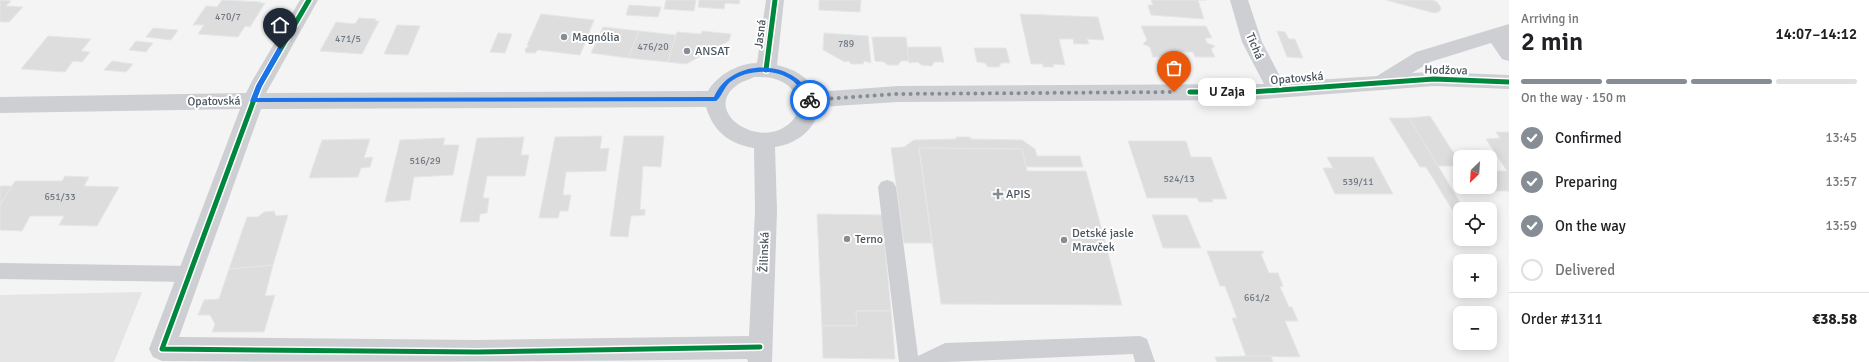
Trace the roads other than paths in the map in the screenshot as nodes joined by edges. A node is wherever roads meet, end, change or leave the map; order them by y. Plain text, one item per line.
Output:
1 (309, 0) edge
2 (775, 0) edge
3 (1239, 0) edge
4 (1502, 33) edge
5 (1509, 54) edge
6 (766, 70) junction
7 (1382, 81) junction
8 (1509, 82) edge
9 (1277, 90) junction
10 (716, 99) junction
11 (809, 100) junction
12 (253, 101) junction
13 (0, 105) edge
14 (764, 141) junction
15 (887, 187) dead end
16 (0, 271) edge
17 (190, 274) junction
18 (760, 355) edge
19 (909, 362) edge
20 (925, 362) edge
21 (1145, 362) edge

1 - 12 street
2 - 6 street, Jasná
3 - 9 street, Tichá
4 - 5 street
4 - 7 street, Opatovská
6 - 10 street
6 - 11 street
7 - 8 street, Hodžova
7 - 9 street, Opatovská
9 - 11 street, Opatovská
10 - 12 street, Opatovská
10 - 14 street
11 - 14 street
12 - 13 street, Opatovská
12 - 17 street
14 - 18 street, Žilinská
15 - 19 lane
16 - 17 lane
17 - 18 street
20 - 21 lane

